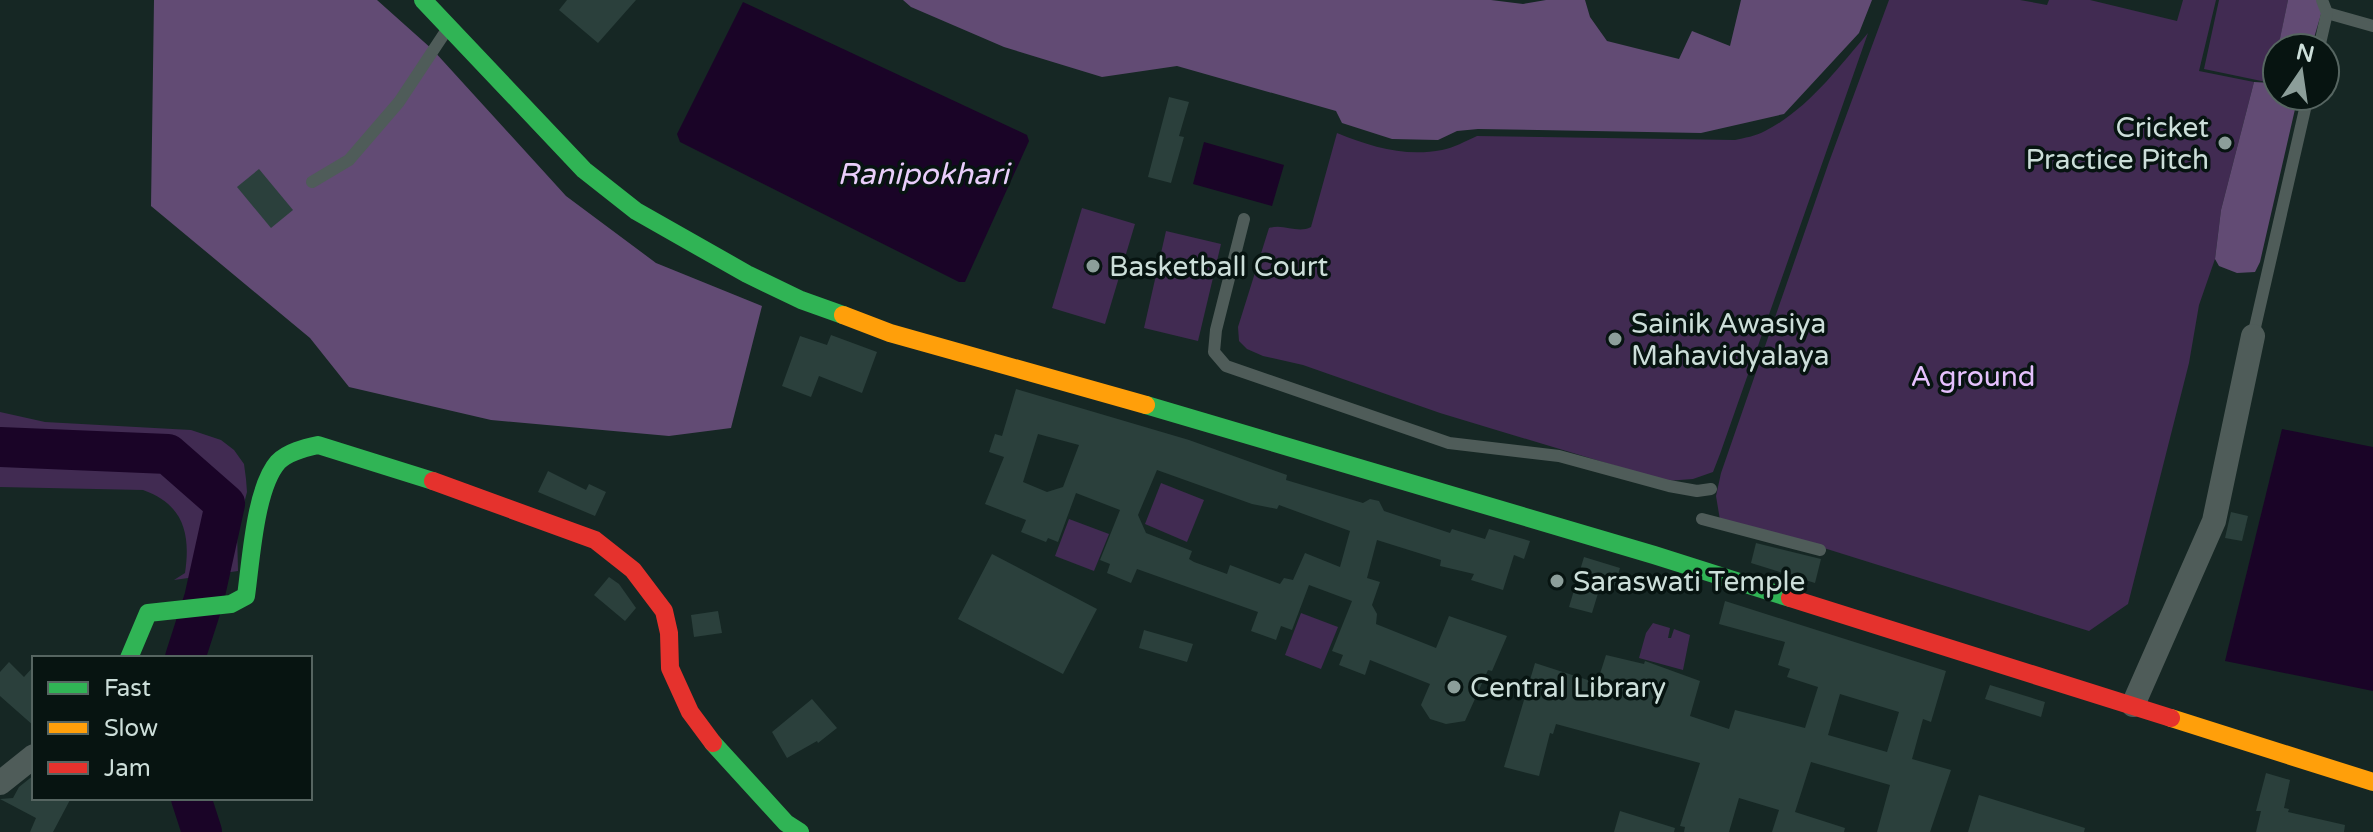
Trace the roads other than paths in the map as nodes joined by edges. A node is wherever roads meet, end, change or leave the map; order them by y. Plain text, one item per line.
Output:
1 (423, 0) edge
2 (2324, 6) edge
3 (450, 25) junction
4 (2373, 26) edge
5 (2321, 32) edge
6 (2304, 112) edge
7 (312, 182) dead end
8 (1244, 219) dead end
9 (2253, 336) joint
10 (1711, 489) dead end
11 (1702, 519) dead end
12 (1820, 550) dead end
13 (130, 656) edge
14 (2133, 705) junction
15 (32, 758) edge
16 (2373, 782) edge
17 (0, 783) edge
18 (800, 832) edge

1 - 3 main road
2 - 4 lane
2 - 5 lane
3 - 7 lane
3 - 14 main road
6 - 9 lane
8 - 10 lane
9 - 14 street
11 - 12 lane
13 - 18 main road
14 - 16 main road
15 - 17 street

